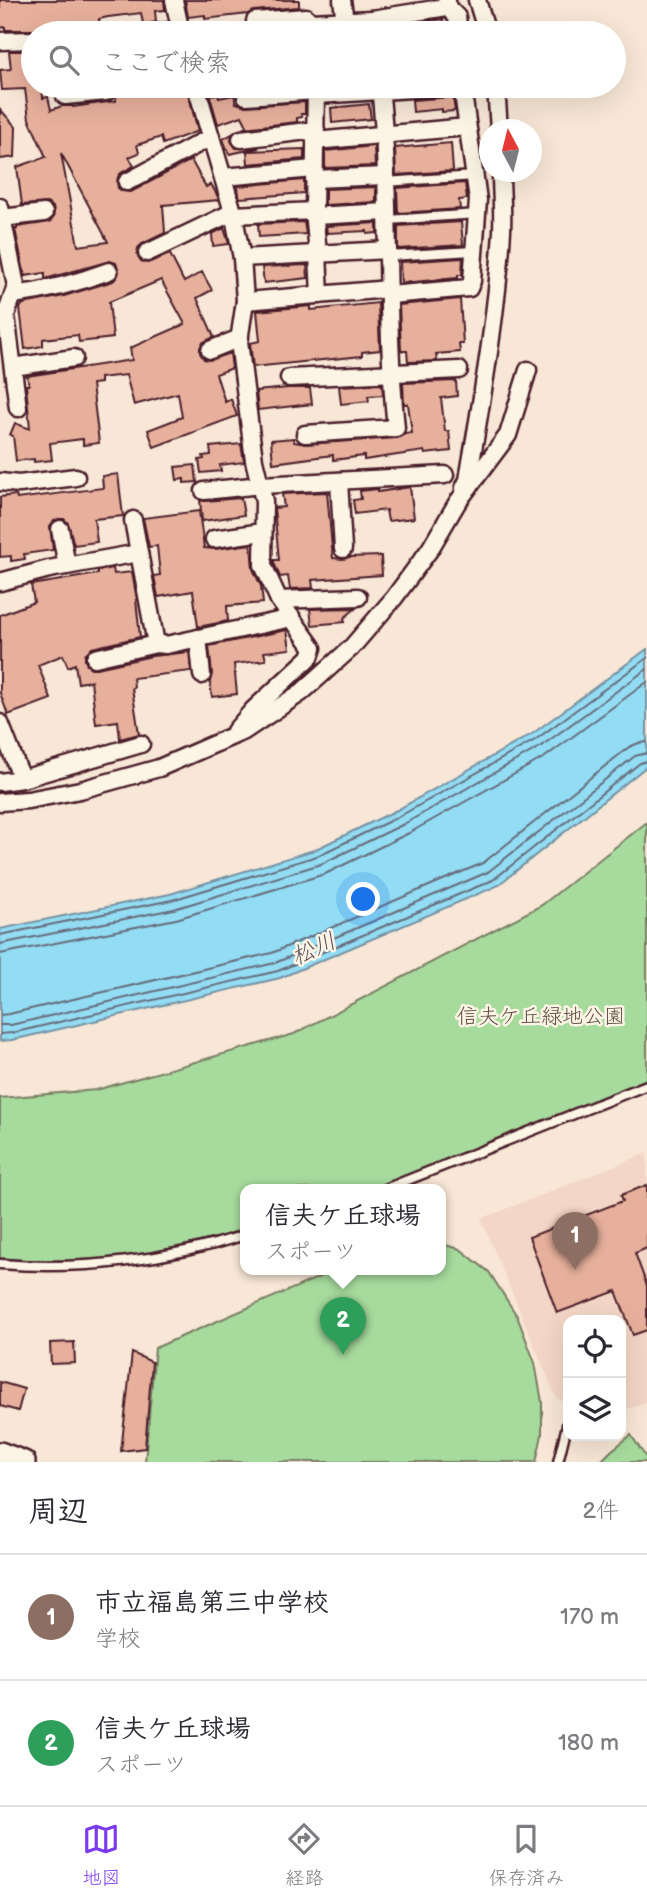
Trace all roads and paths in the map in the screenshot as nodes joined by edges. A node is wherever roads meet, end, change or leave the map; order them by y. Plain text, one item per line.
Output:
1 (174, 0) edge
2 (342, 0) edge
3 (477, 0) edge
4 (447, 3) edge
5 (345, 20) junction
6 (179, 21) edge
7 (255, 21) dead end
8 (308, 21) edge
9 (341, 21) edge
10 (350, 21) edge
11 (389, 21) edge
12 (458, 21) edge
13 (483, 21) edge
14 (21, 40) edge
15 (0, 41) edge
16 (200, 98) edge
17 (316, 98) edge
18 (381, 98) edge
19 (463, 98) edge
20 (497, 98) edge
21 (498, 119) edge
22 (467, 127) junction
23 (316, 136) junction
24 (383, 136) junction
25 (211, 137) junction
26 (240, 139) dead end
27 (314, 174) junction
28 (475, 176) junction
29 (223, 177) junction
30 (385, 179) junction
31 (127, 182) dead end
32 (500, 182) edge
33 (1, 213) edge
34 (44, 213) dead end
35 (233, 213) junction
36 (314, 214) junction
37 (478, 214) junction
38 (387, 216) junction
39 (473, 251) junction
40 (147, 253) dead end
41 (389, 253) junction
42 (318, 254) junction
43 (242, 258) junction
44 (109, 271) dead end
45 (389, 292) junction
46 (13, 295) junction
47 (320, 295) junction
48 (245, 301) junction
49 (3, 315) edge
50 (240, 338) junction
51 (209, 349) dead end
52 (74, 358) dead end
53 (13, 367) junction
54 (459, 370) dead end
55 (528, 370) dead end
56 (391, 374) junction
57 (289, 378) dead end
58 (18, 408) dead end
59 (305, 434) dead end
60 (444, 475) dead end
61 (76, 477) dead end
62 (339, 481) junction
63 (0, 482) edge
64 (261, 485) junction
65 (204, 491) dead end
66 (457, 503) junction
67 (133, 520) dead end
68 (61, 528) dead end
69 (262, 532) junction
70 (214, 539) dead end
71 (343, 550) dead end
72 (139, 553) junction
73 (67, 566) junction
74 (0, 582) edge
75 (358, 597) dead end
76 (279, 600) junction
77 (292, 618) junction
78 (198, 638) junction
79 (156, 644) junction
80 (95, 658) dead end
81 (202, 675) dead end
82 (0, 723) edge
83 (230, 737) junction
84 (141, 744) dead end
85 (22, 779) junction
86 (0, 782) edge
87 (0, 802) edge
88 (647, 1085) edge
89 (398, 1184) edge
90 (240, 1237) edge
91 (0, 1264) edge
92 (563, 1441) edge
93 (0, 1452) edge
94 (24, 1462) edge
95 (558, 1462) edge

1 - 6 street
2 - 5 street
3 - 13 street
4 - 11 street
4 - 12 street
5 - 9 street
5 - 10 street
7 - 8 street
14 - 15 street
16 - 25 street
17 - 23 street
18 - 24 street
19 - 22 street
20 - 21 street
22 - 24 street
22 - 28 street
23 - 24 street
23 - 26 street
23 - 27 street
24 - 30 street
25 - 29 street
25 - 31 street
27 - 29 street
27 - 30 street
27 - 36 street
28 - 30 lane
28 - 37 street
29 - 35 street
30 - 38 street
32 - 66 street
33 - 34 street
33 - 46 street
35 - 36 street
35 - 40 street
35 - 43 street
36 - 38 street
36 - 42 street
37 - 38 lane
37 - 39 street
38 - 41 street
39 - 41 lane
39 - 45 street
41 - 42 street
41 - 45 street
42 - 43 street
42 - 47 street
43 - 48 street
44 - 46 street
45 - 47 street
45 - 56 street
46 - 49 street
47 - 48 street
48 - 50 street
49 - 53 street
50 - 51 street
50 - 64 street
52 - 53 street
53 - 58 street
54 - 56 street
55 - 66 street
56 - 57 street
56 - 59 street
60 - 62 street
61 - 63 street
62 - 64 street
62 - 71 street
64 - 65 street
64 - 69 street
66 - 83 street
67 - 72 street
68 - 73 street
69 - 70 street
69 - 76 street
72 - 73 street
72 - 79 street
73 - 74 street
75 - 76 street
76 - 77 street
77 - 78 street
77 - 83 street
78 - 79 street
78 - 81 street
79 - 80 street
82 - 85 street
83 - 87 street
84 - 85 street
85 - 86 street
88 - 89 lane
90 - 91 lane
92 - 95 lane
93 - 94 street

